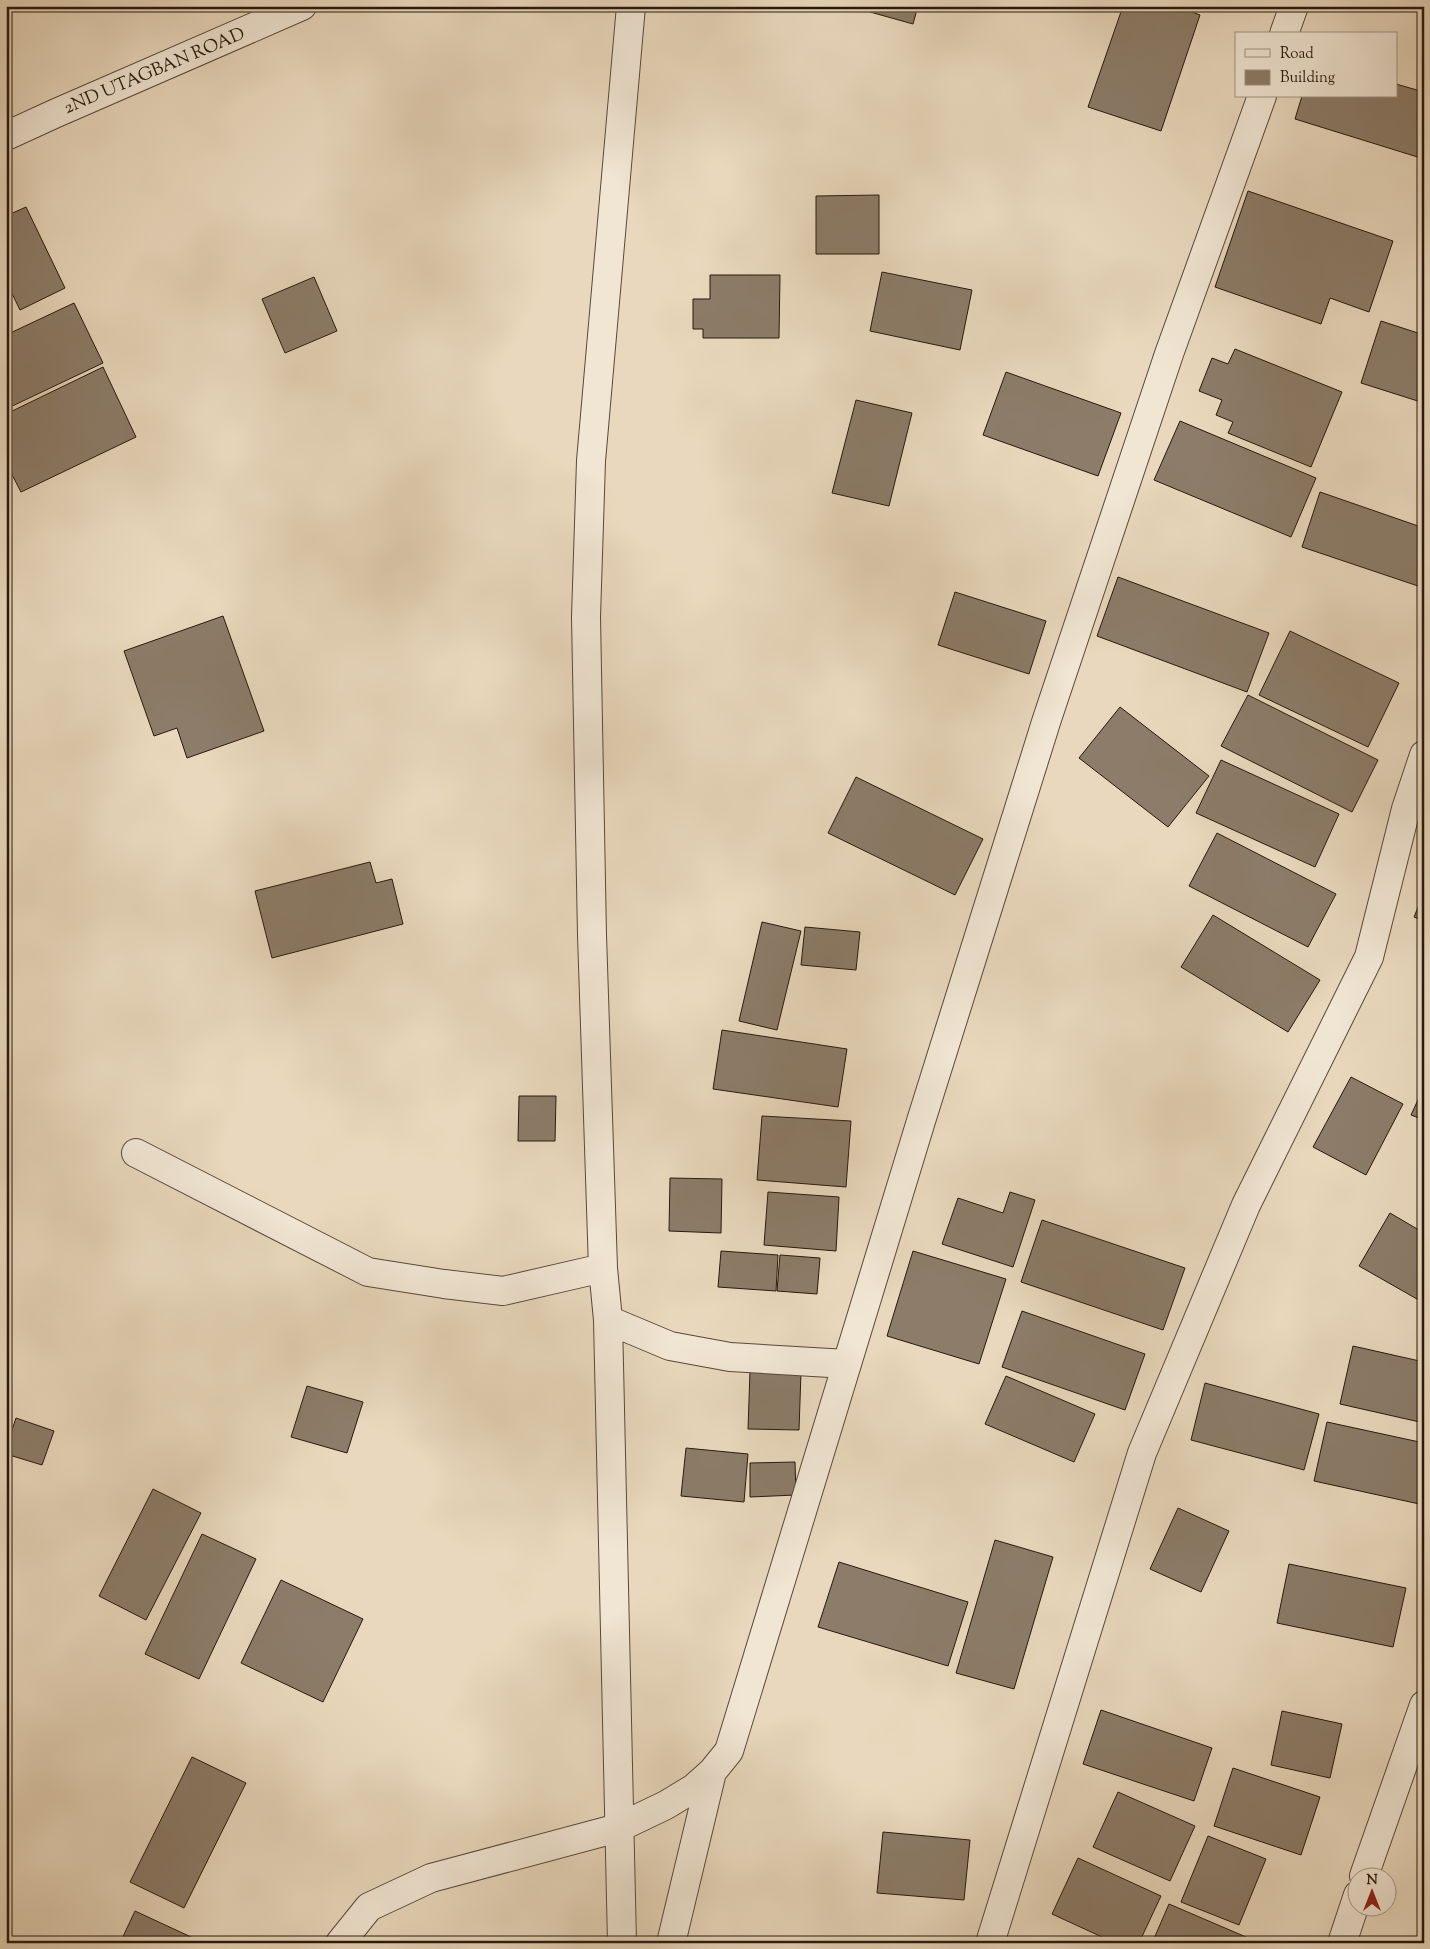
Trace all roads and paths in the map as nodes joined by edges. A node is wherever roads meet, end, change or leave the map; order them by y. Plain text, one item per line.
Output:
1 (302, 6) edge
2 (631, 6) edge
3 (1294, 6) edge
4 (1285, 32) edge
5 (1261, 98) edge
6 (6, 136) edge
7 (1424, 755) edge
8 (136, 1153) dead end
9 (603, 1268) junction
10 (608, 1320) junction
11 (846, 1364) junction
12 (1424, 1705) edge
13 (712, 1772) junction
14 (618, 1828) junction
15 (1368, 1866) edge
16 (1351, 1916) edge
17 (340, 1943) edge
18 (622, 1943) edge
19 (671, 1943) edge
20 (990, 1943) edge
21 (1342, 1943) edge

1 - 6 street, 2ND UTAGBAN ROAD
2 - 9 street
3 - 4 street
5 - 11 street
7 - 20 street
8 - 9 street
9 - 10 street
10 - 11 street
10 - 14 street
11 - 13 street
12 - 15 street
13 - 14 street
13 - 19 street
14 - 17 street
14 - 18 street
16 - 21 street

